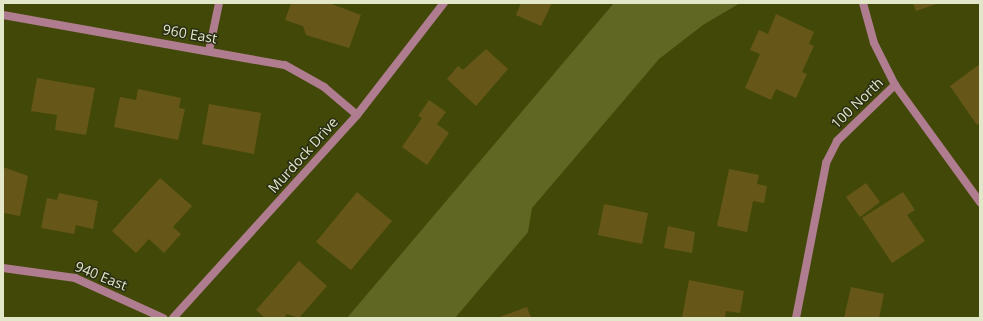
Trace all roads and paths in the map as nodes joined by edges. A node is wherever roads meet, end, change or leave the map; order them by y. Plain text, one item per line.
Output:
1 (219, 3) edge
2 (444, 3) edge
3 (863, 3) edge
4 (3, 15) edge
5 (209, 51) junction
6 (895, 85) junction
7 (357, 115) junction
8 (979, 197) edge
9 (3, 268) edge
10 (163, 318) edge
11 (173, 318) edge
12 (796, 318) edge

1 - 5 street
2 - 7 street, Murdock Drive
3 - 6 street, 100 North
4 - 5 street, 960 East
5 - 7 street, 960 East
6 - 8 street
6 - 12 street, 100 North
7 - 11 street, Murdock Drive
9 - 10 street, 940 East

